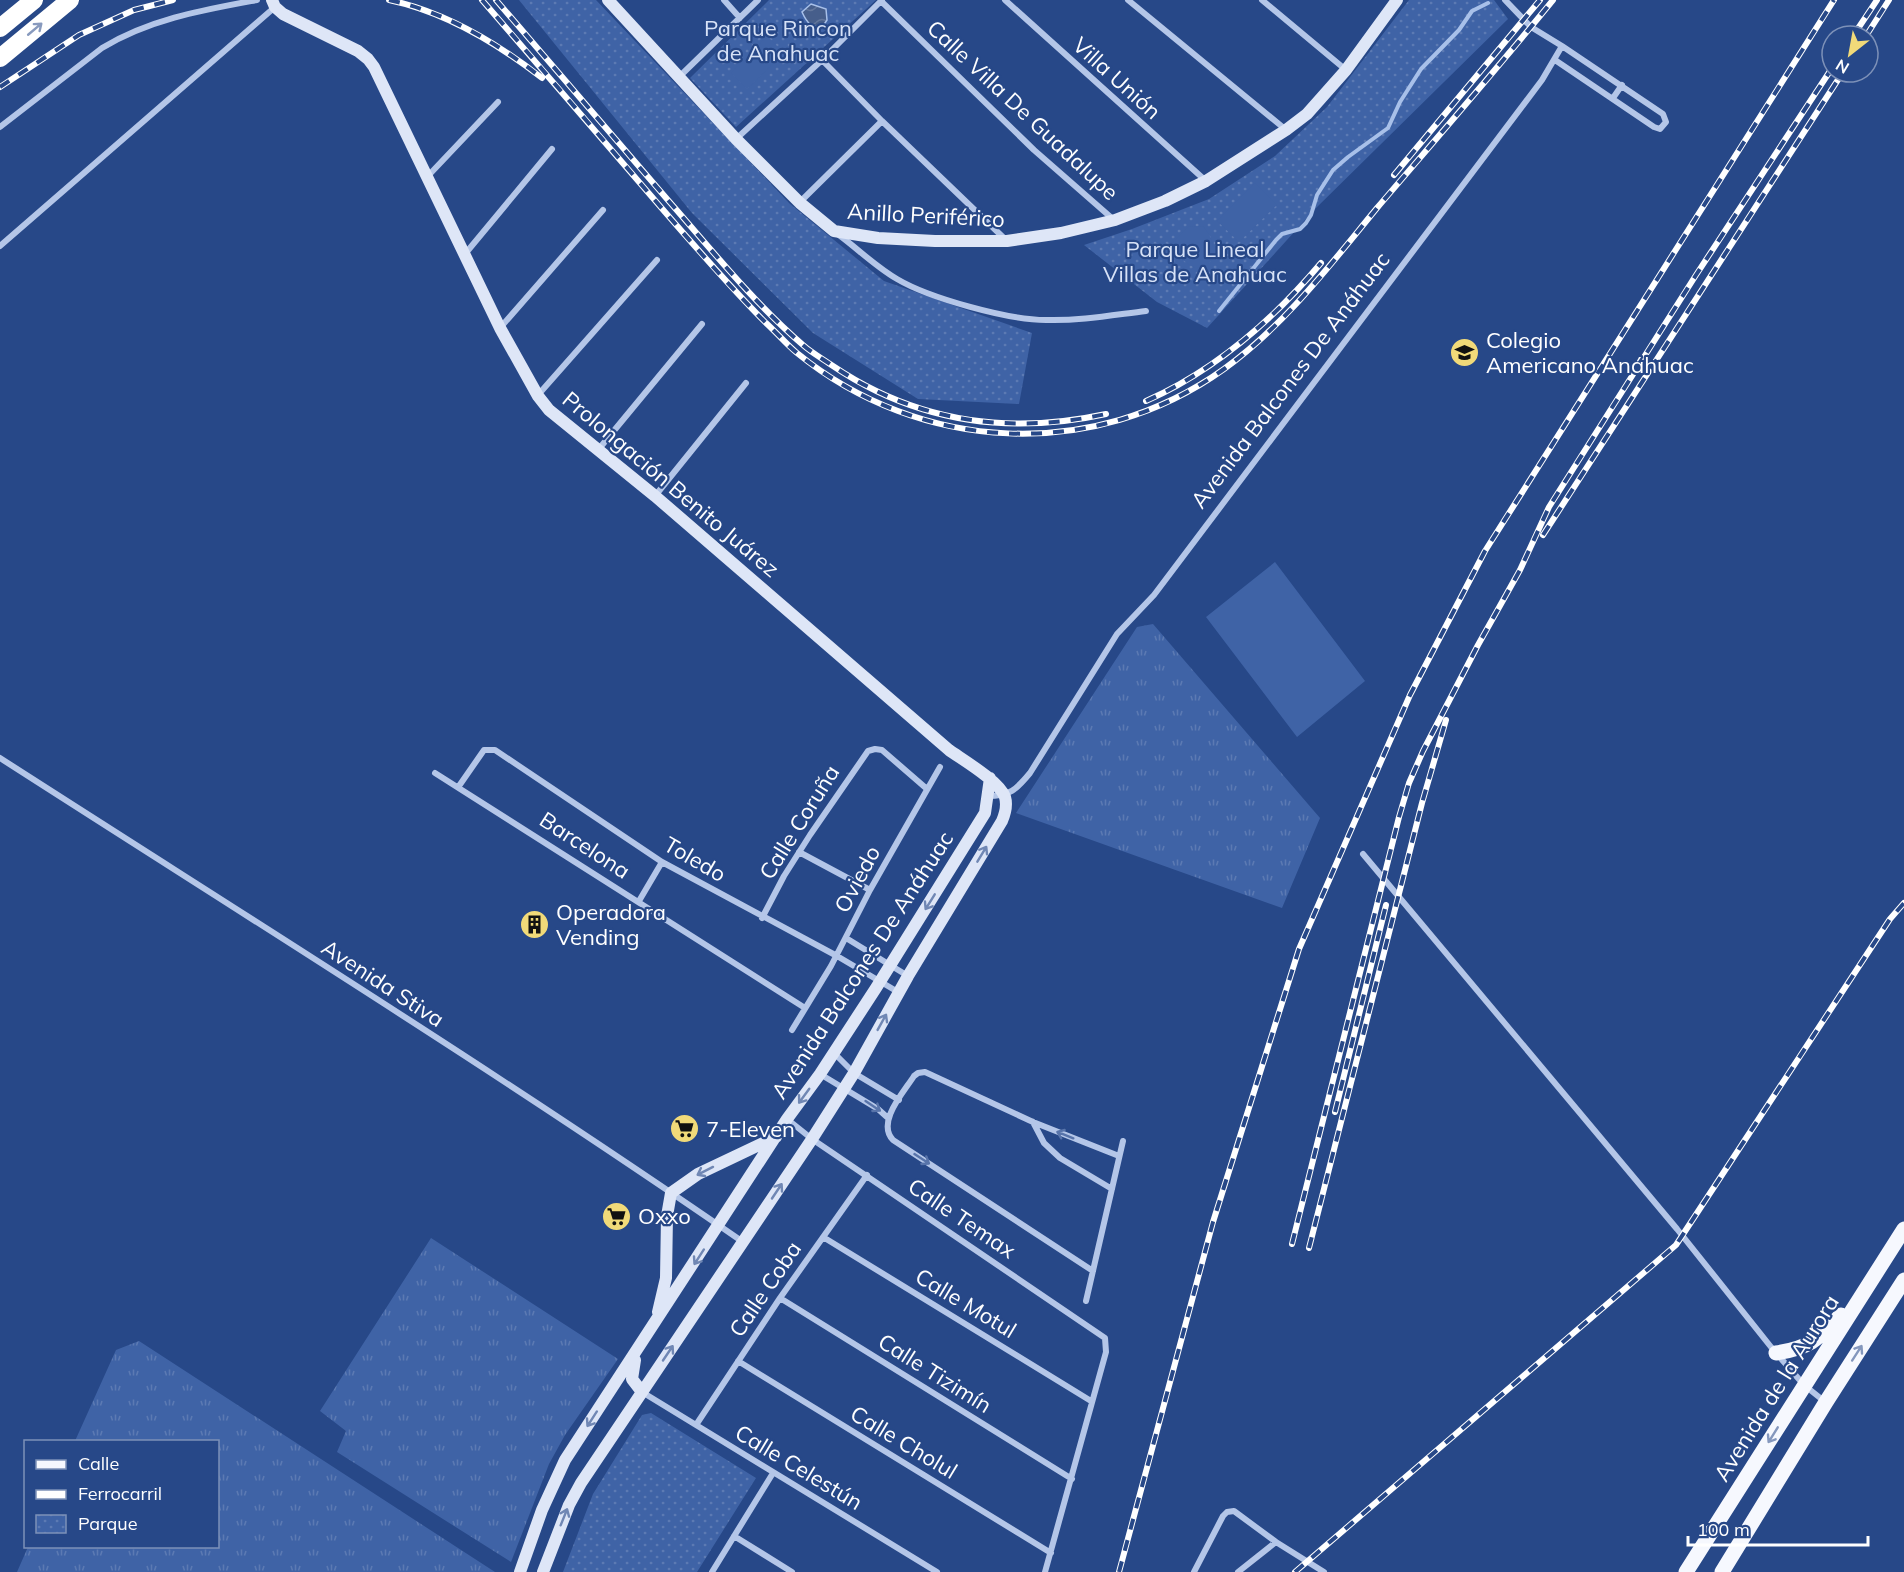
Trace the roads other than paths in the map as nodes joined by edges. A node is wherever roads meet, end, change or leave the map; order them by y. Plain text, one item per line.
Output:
1 (34, 0) edge
2 (70, 0) edge
3 (257, 0) edge
4 (608, 0) edge
5 (724, 0) edge
6 (759, 0) edge
7 (1005, 0) edge
8 (1128, 0) edge
9 (1262, 0) edge
10 (1397, 0) edge
11 (1505, 0) edge
12 (882, 1) edge
13 (274, 4) edge
14 (740, 18) junction
15 (0, 28) edge
16 (1562, 46) junction
17 (0, 58) edge
18 (822, 60) junction
19 (1555, 60) junction
20 (1585, 60) junction
21 (1346, 70) junction
22 (1577, 74) junction
23 (679, 77) junction
24 (1622, 85) junction
25 (1612, 98) junction
26 (498, 102) dead end
27 (882, 121) junction
28 (0, 127) edge
29 (1286, 130) junction
30 (736, 139) junction
31 (552, 149) dead end
32 (427, 178) junction
33 (1206, 181) junction
34 (800, 203) junction
35 (603, 210) dead end
36 (1115, 220) junction
37 (834, 231) junction
38 (1007, 241) junction
39 (0, 246) edge
40 (465, 254) junction
41 (657, 260) dead end
42 (1146, 311) dead end
43 (702, 324) dead end
44 (500, 328) junction
45 (746, 383) dead end
46 (538, 396) junction
47 (597, 450) junction
48 (655, 496) junction
49 (0, 758) edge
50 (940, 766) dead end
51 (435, 772) dead end
52 (990, 778) junction
53 (459, 786) junction
54 (927, 789) junction
55 (987, 796) junction
56 (1005, 796) junction
57 (799, 852) junction
58 (1362, 854) dead end
59 (662, 862) junction
60 (870, 890) junction
61 (639, 901) junction
62 (762, 918) junction
63 (846, 938) junction
64 (837, 956) junction
65 (892, 962) junction
66 (910, 973) junction
67 (878, 985) junction
68 (896, 996) junction
69 (805, 1008) junction
70 (792, 1030) dead end
71 (833, 1053) junction
72 (854, 1073) junction
73 (820, 1074) junction
74 (844, 1088) junction
75 (898, 1100) junction
76 (787, 1119) junction
77 (888, 1119) junction
78 (1033, 1122) junction
79 (776, 1137) junction
80 (812, 1139) junction
81 (1123, 1141) dead end
82 (1119, 1156) junction
83 (867, 1175) junction
84 (1112, 1189) junction
85 (671, 1193) junction
86 (719, 1226) junction
87 (1904, 1229) edge
88 (823, 1237) junction
89 (743, 1242) junction
90 (1093, 1271) junction
91 (1904, 1280) edge
92 (1865, 1289) junction
93 (780, 1298) junction
94 (1086, 1300) dead end
95 (656, 1322) junction
96 (642, 1343) junction
97 (1776, 1353) junction
98 (738, 1361) junction
99 (1804, 1385) junction
100 (642, 1392) junction
101 (1091, 1401) junction
102 (1826, 1402) junction
103 (696, 1425) junction
104 (773, 1473) junction
105 (1072, 1479) junction
106 (734, 1536) junction
107 (1276, 1542) junction
108 (1051, 1553) junction
109 (520, 1572) edge
110 (543, 1572) edge
111 (712, 1572) edge
112 (792, 1572) edge
113 (937, 1572) edge
114 (1045, 1572) edge
115 (1194, 1572) edge
116 (1238, 1572) edge
117 (1324, 1572) edge
118 (1686, 1572) edge
119 (1722, 1572) edge

1 - 15 highway
17 -> 2 highway
3 - 28 street
4 - 23 street, Anillo Periférico
5 - 14 street
6 - 14 street
7 - 33 street, Villa Unión
8 - 29 street
9 - 21 street
10 - 21 street, Anillo Periférico
11 - 16 street
12 - 18 street
12 - 36 street, Calle Villa De Guadalupe
13 - 32 street, Prolongación Benito Juárez
13 - 39 street
14 - 23 street
16 - 19 street, Avenida Balcones De Anáhuac
16 - 20 street
18 - 27 street
18 - 30 street
19 - 22 street
19 - 56 street, Avenida Balcones De Anáhuac
20 - 22 street
20 - 24 street
21 - 29 street, Anillo Periférico
22 - 25 street
23 - 30 street, Anillo Periférico
24 - 25 street
24 - 25 street
26 - 32 street
27 - 34 street
27 - 38 street
29 - 33 street, Anillo Periférico
30 - 34 street, Anillo Periférico
31 - 40 street
32 - 40 street, Prolongación Benito Juárez
33 - 36 street, Anillo Periférico
34 - 37 street, Anillo Periférico
35 - 44 street
36 - 38 street, Anillo Periférico
37 - 38 street, Anillo Periférico
37 - 42 street
40 - 44 street, Prolongación Benito Juárez
41 - 46 street
43 - 47 street
44 - 46 street, Prolongación Benito Juárez
45 - 48 street
46 - 47 street, Prolongación Benito Juárez
47 - 48 street, Prolongación Benito Juárez
48 - 52 street, Prolongación Benito Juárez
49 - 85 street, Avenida Stiva
50 - 54 street, Oviedo
51 - 53 street, Barcelona
52 - 55 street
52 - 56 street, Prolongación Benito Juárez
53 - 59 street, Toledo
53 - 61 street, Barcelona
54 - 57 street, Calle Coruña
54 - 60 street, Oviedo
55 - 56 street
55 -> 65 street, Avenida Balcones De Anáhuac
66 -> 56 street, Avenida Balcones De Anáhuac
57 - 60 street
57 - 62 street, Calle Coruña
58 - 97 street
59 - 61 street
59 - 62 street, Toledo
60 - 63 street, Oviedo
61 - 69 street, Barcelona
62 - 64 street, Toledo
63 - 64 street, Oviedo
63 - 65 street
64 - 67 street, Toledo
64 - 69 street, Oviedo
65 - 66 street
65 - 67 street, Avenida Balcones De Anáhuac
66 - 68 street, Avenida Balcones De Anáhuac
67 - 68 street
67 - 71 street, Avenida Balcones De Anáhuac
72 -> 68 street, Avenida Balcones De Anáhuac
69 - 70 street, Oviedo
71 - 72 street
71 - 73 street, Avenida Balcones De Anáhuac
72 - 74 street, Avenida Balcones De Anáhuac
72 - 75 street
73 - 74 street
73 -> 76 street, Avenida Balcones De Anáhuac
74 -> 77 street
74 - 80 street, Avenida Balcones De Anáhuac
75 - 77 street
75 - 78 street
76 - 79 street, Avenida Balcones De Anáhuac
76 - 80 street, Calle Temax
77 -> 90 street
82 -> 78 street
78 - 84 street
79 -> 85 street
79 - 86 street, Avenida Balcones De Anáhuac
80 - 83 street, Calle Temax
89 -> 80 street, Avenida Balcones De Anáhuac
81 - 82 street
82 - 84 street
83 - 88 street, Calle Coba
83 - 101 street, Calle Temax
84 - 90 street
85 - 86 street, Avenida Stiva
85 - 95 street
86 - 89 street, Avenida Stiva
86 -> 95 street, Avenida Balcones De Anáhuac
87 - 92 main road, Avenida de la Aurora
88 - 93 street, Calle Coba
88 - 101 street, Calle Motul
100 -> 89 street, Avenida Balcones De Anáhuac
90 - 94 street
102 -> 91 main road
92 - 97 main road
92 - 99 main road, Avenida de la Aurora
93 - 98 street, Calle Coba
93 - 105 street, Calle Tizimín
95 - 96 street, Avenida Balcones De Anáhuac
96 - 100 street
96 -> 109 street, Avenida Balcones De Anáhuac
97 - 99 street
98 - 103 street, Calle Coba
98 - 108 street, Calle Cholul
99 - 102 street
99 -> 118 main road, Avenida de la Aurora
100 - 103 street, Calle Celestún
110 -> 100 street, Avenida Balcones De Anáhuac
101 - 105 street
102 - 119 main road
103 - 104 street, Calle Celestún
104 - 106 street
104 - 113 street, Calle Celestún
105 - 108 street
106 - 111 street
106 - 112 street
107 - 115 street
107 - 116 street
107 - 117 street
108 - 114 street

